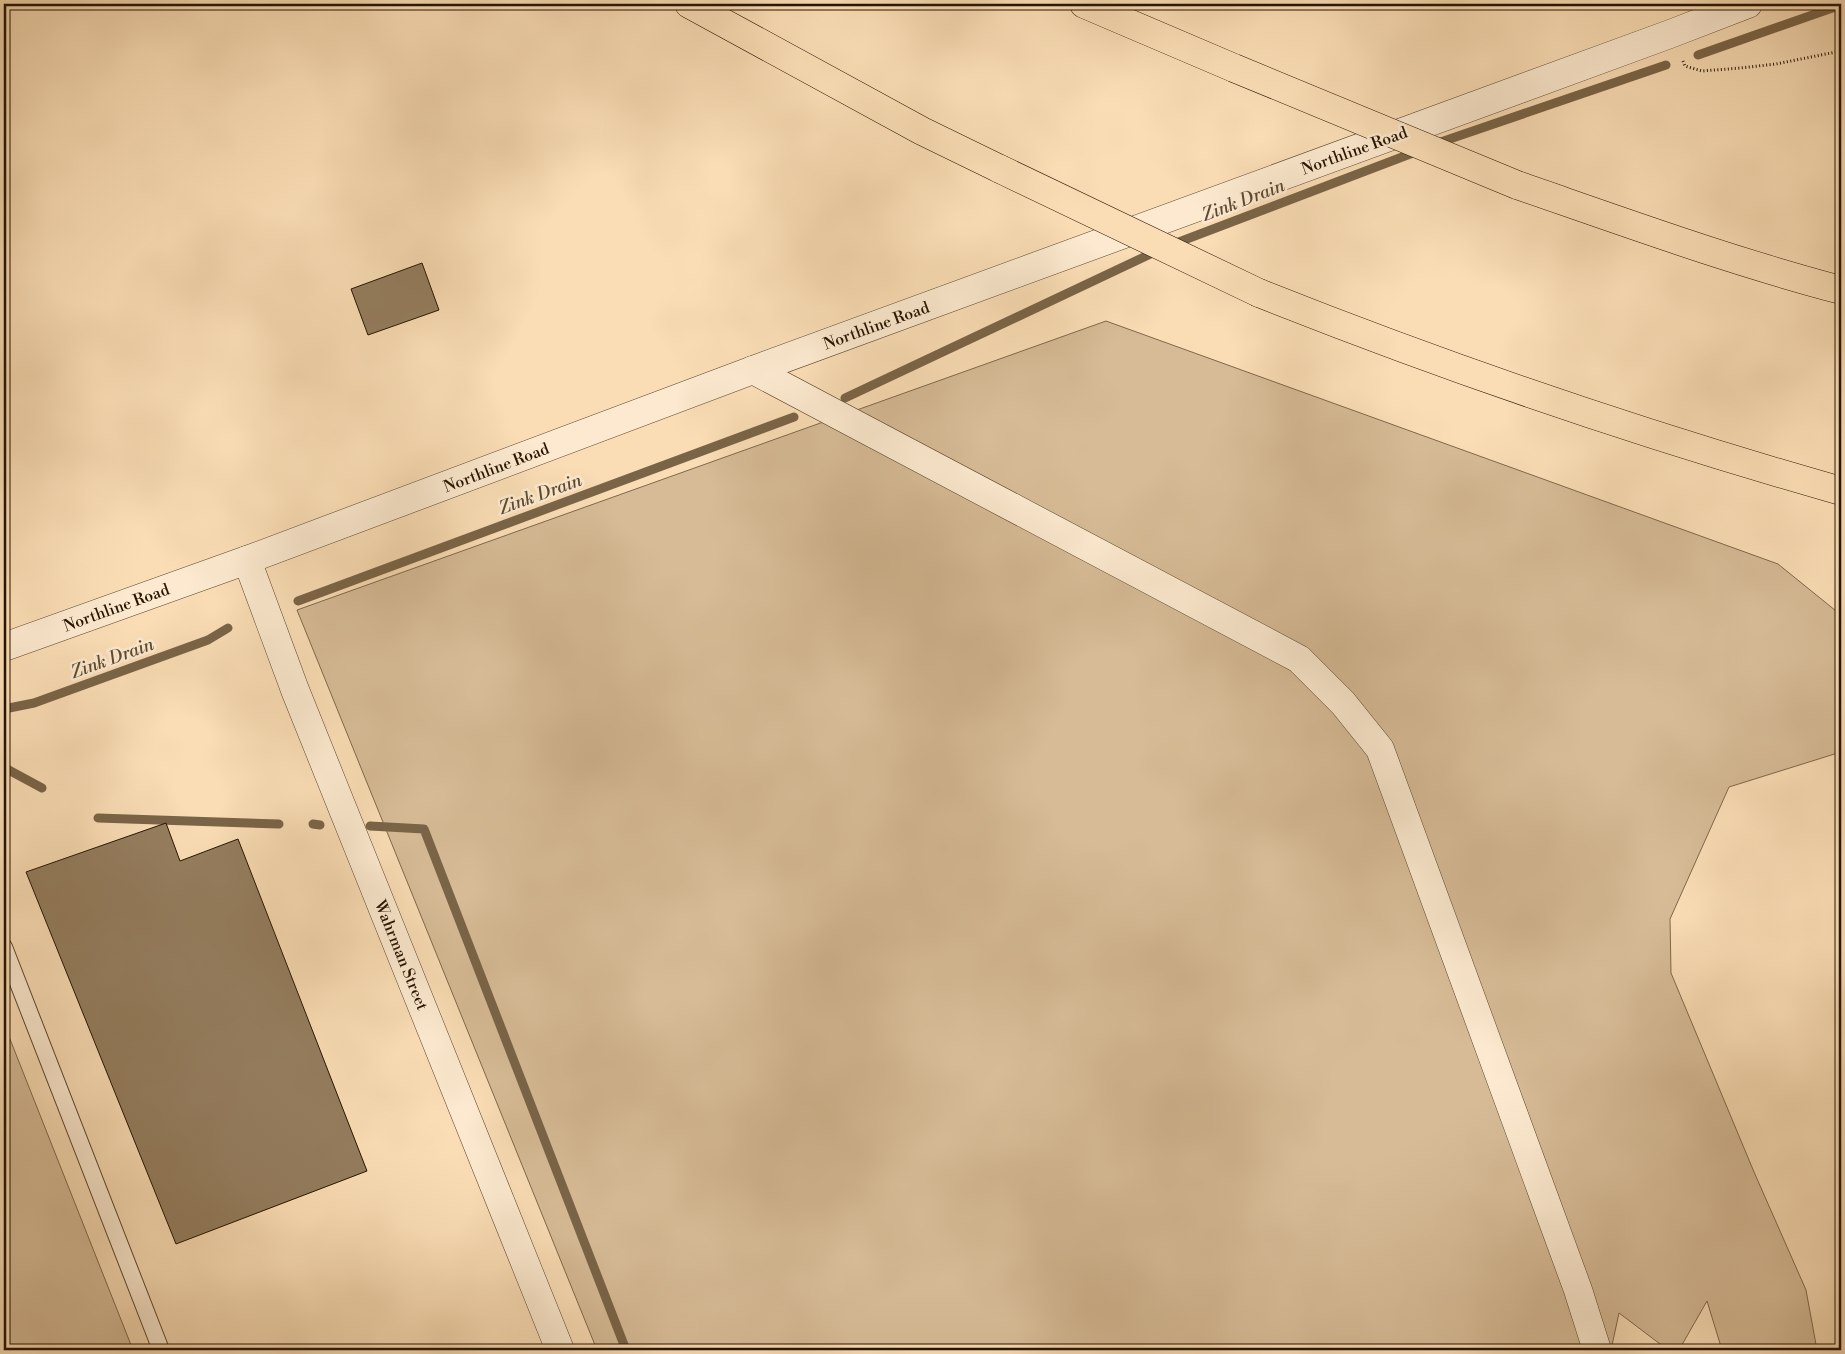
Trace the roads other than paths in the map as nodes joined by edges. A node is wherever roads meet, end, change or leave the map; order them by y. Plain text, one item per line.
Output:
1 (689, 4) edge
2 (1084, 4) edge
3 (1748, 4) edge
4 (1841, 290) edge
5 (753, 370) junction
6 (1841, 491) edge
7 (246, 560) junction
8 (4, 648) edge
9 (4, 947) edge
10 (161, 1350) edge
11 (560, 1350) edge
12 (1597, 1350) edge

1 - 6 highway, bridge
2 - 4 highway, bridge
3 - 5 street, Northline Road
5 - 7 street, Northline Road
5 - 12 street
7 - 8 street, Northline Road
7 - 11 street, Wahrman Street
9 - 10 lane

